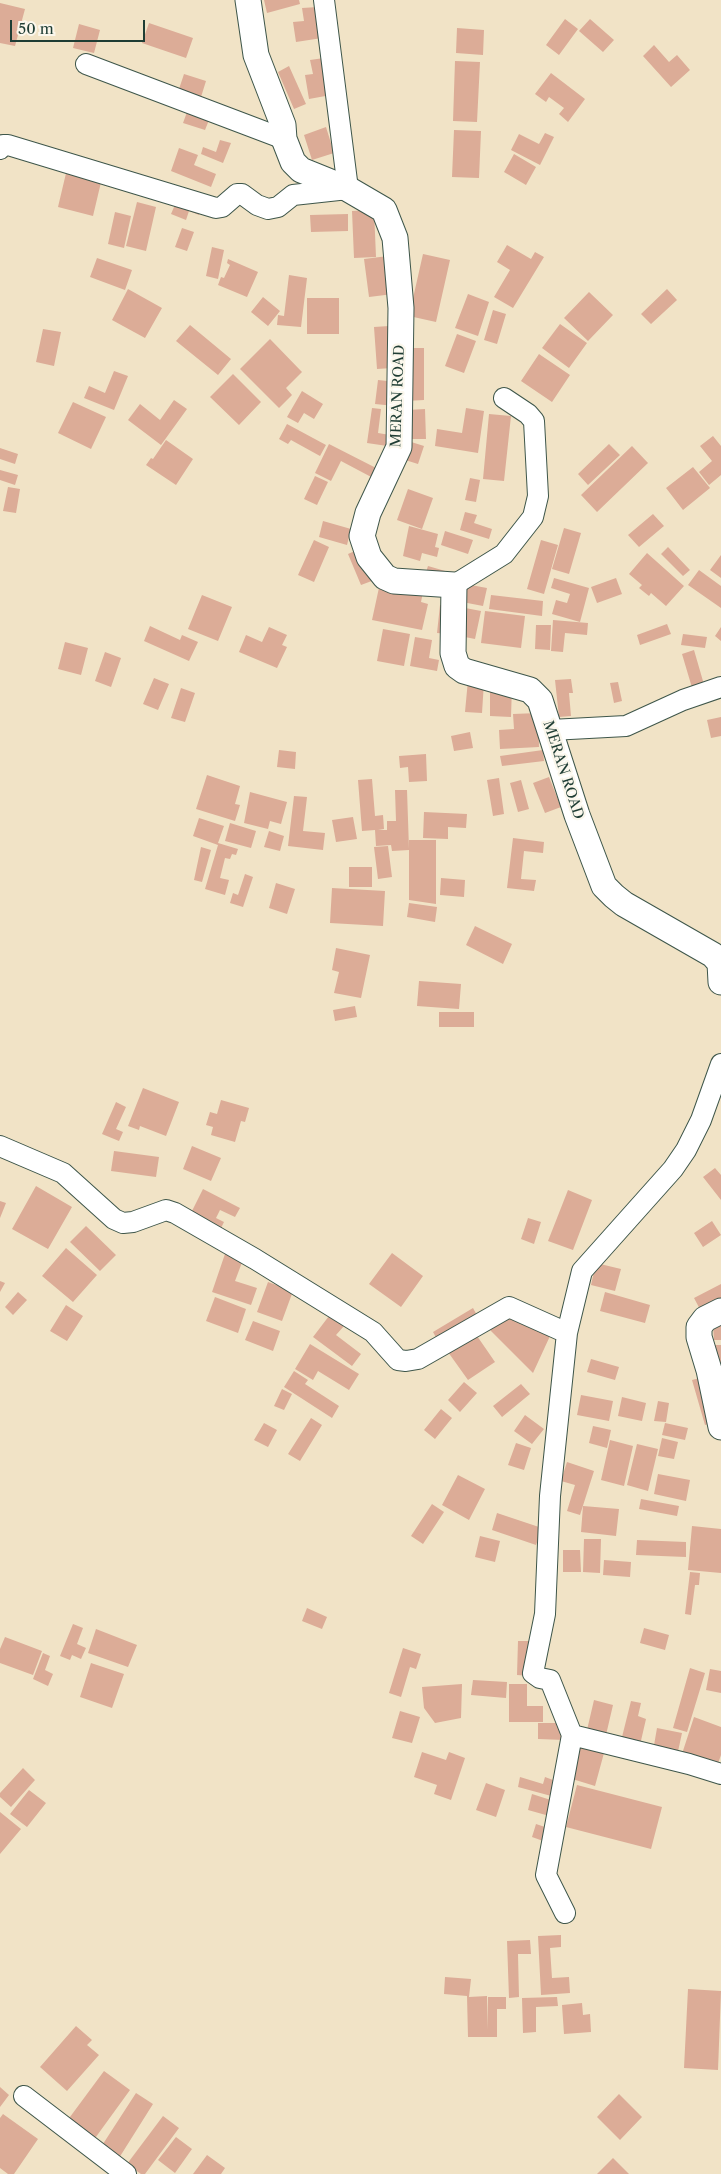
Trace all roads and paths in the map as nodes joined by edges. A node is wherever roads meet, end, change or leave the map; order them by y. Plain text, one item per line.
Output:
1 (248, 0) edge
2 (324, 0) edge
3 (86, 64) dead end
4 (284, 138) junction
5 (0, 148) edge
6 (348, 189) junction
7 (504, 398) dead end
8 (454, 585) junction
9 (721, 687) edge
10 (551, 730) junction
11 (721, 982) edge
12 (721, 1064) edge
13 (0, 1146) edge
14 (721, 1311) edge
15 (568, 1333) junction
16 (721, 1427) edge
17 (572, 1735) junction
18 (721, 1774) edge
19 (565, 1913) dead end
20 (24, 2096) dead end
21 (126, 2174) edge

1 - 4 street, MERAN ROAD
2 - 6 street
3 - 4 street
4 - 6 street, MERAN ROAD
5 - 6 street
6 - 8 street, MERAN ROAD
7 - 8 street
8 - 10 street, MERAN ROAD
9 - 10 street
10 - 11 street, MERAN ROAD
12 - 15 street
13 - 15 street
14 - 16 street
15 - 17 street
17 - 18 street
17 - 19 street
20 - 21 street

